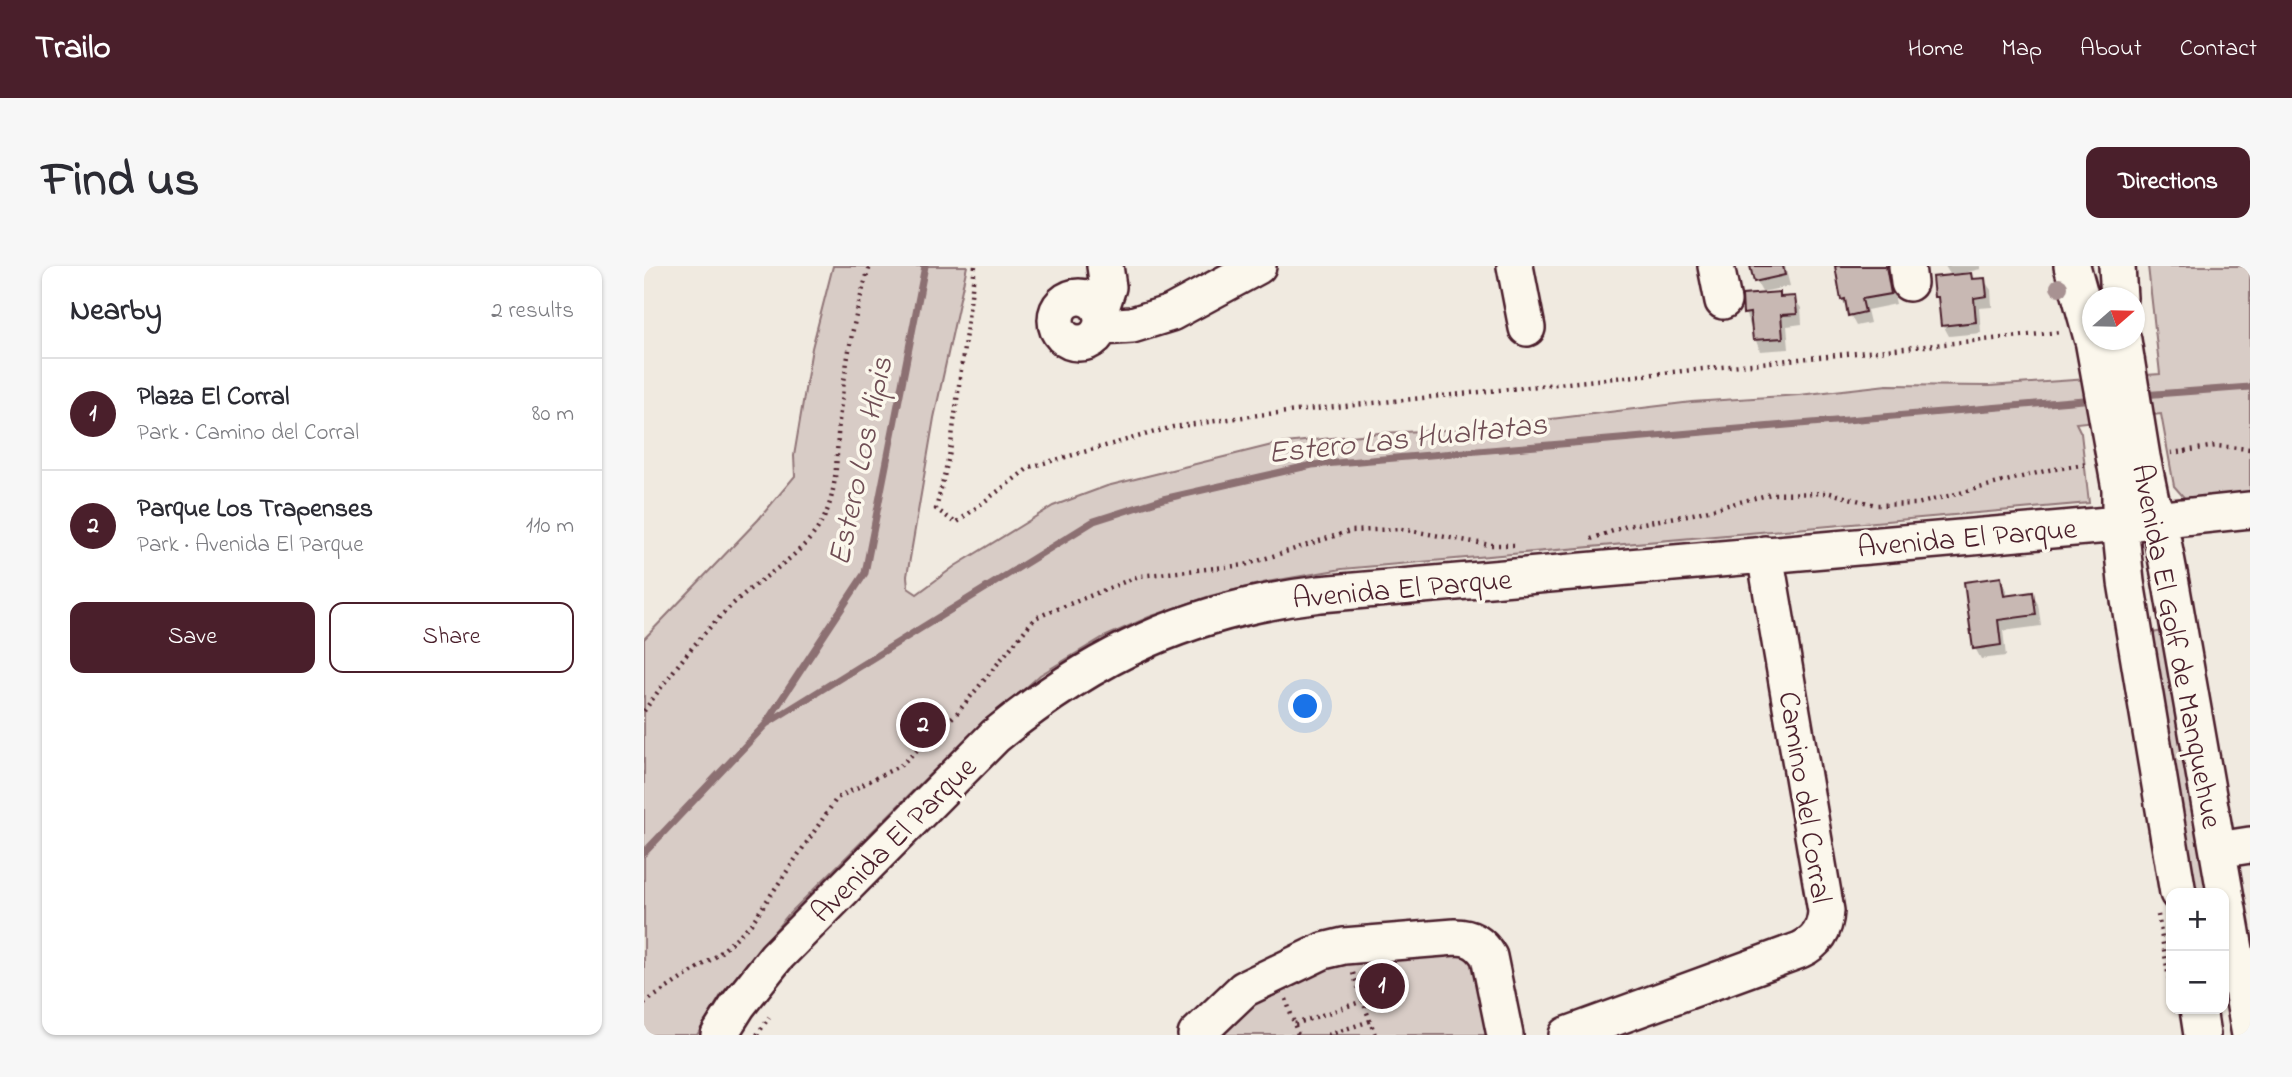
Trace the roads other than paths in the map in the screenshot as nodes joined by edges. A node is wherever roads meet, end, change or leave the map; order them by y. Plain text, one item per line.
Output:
1 (1105, 266) edge
2 (1258, 266) edge
3 (1515, 266) edge
4 (1716, 266) edge
5 (2072, 266) edge
6 (2117, 266) edge
7 (2118, 287) edge
8 (2082, 293) edge
9 (1723, 301) dead end
10 (1527, 328) dead end
11 (2102, 350) edge
12 (2127, 453) junction
13 (2250, 510) edge
14 (2159, 520) junction
15 (2120, 524) junction
16 (1765, 554) junction
17 (2234, 848) edge
18 (2177, 888) edge
19 (2199, 1014) edge
20 (719, 1035) edge
21 (1196, 1035) edge
22 (1505, 1035) edge
23 (1567, 1035) edge
24 (2202, 1035) edge
25 (2250, 1035) edge

1 - 2 street
3 - 10 street
4 - 9 street
5 - 8 street, Avenida El Golf de Manquehue
6 - 7 street
11 - 12 street, Avenida El Golf de Manquehue
12 - 14 street, Avenida El Golf de Manquehue
12 - 15 street, Avenida El Golf de Manquehue
13 - 14 street, Avenida El Parque
14 - 15 street, Avenida El Parque
14 - 17 street, Avenida El Golf de Manquehue
15 - 16 street, Avenida El Parque
15 - 18 street, Avenida El Golf de Manquehue
16 - 20 street, Avenida El Parque
16 - 23 street, Camino del Corral
17 - 25 street, Avenida El Golf de Manquehue
19 - 24 street
21 - 22 street

